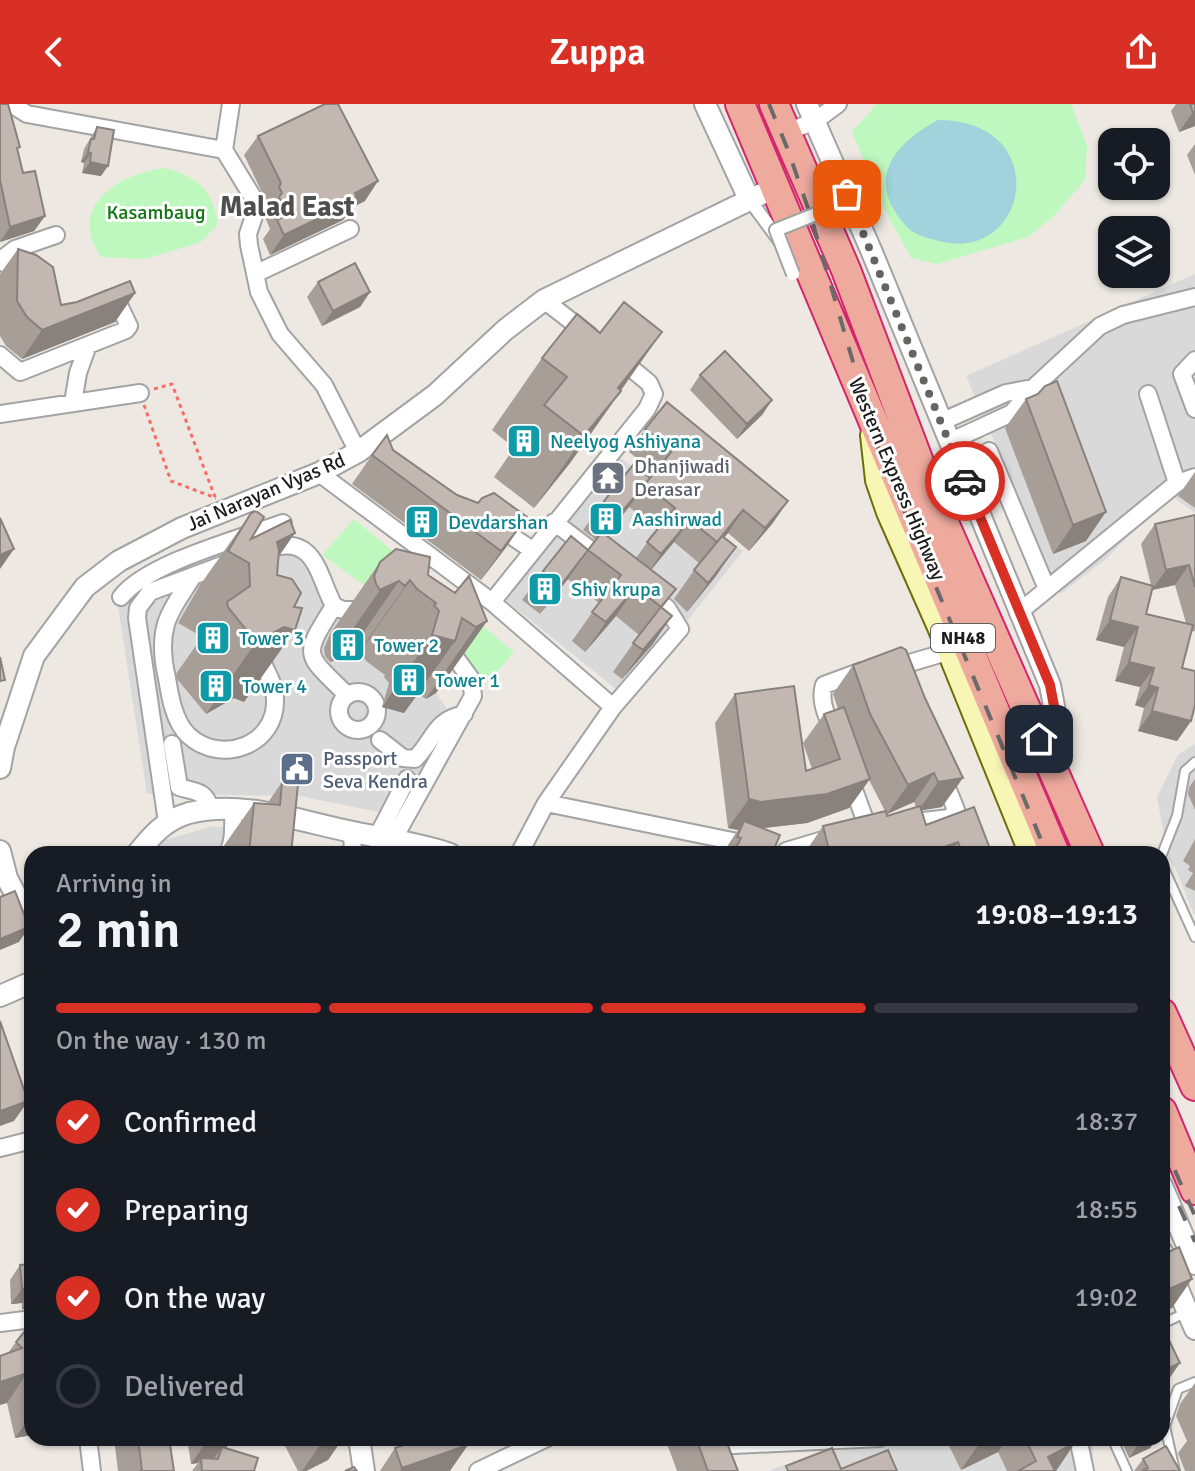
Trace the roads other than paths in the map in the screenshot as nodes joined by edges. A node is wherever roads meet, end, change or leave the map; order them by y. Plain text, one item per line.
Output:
1 (11, 104) edge
2 (231, 104) edge
3 (705, 104) edge
4 (740, 104) edge
5 (774, 104) edge
6 (838, 104) edge
7 (811, 113) edge
8 (787, 132) junction
9 (224, 150) junction
10 (835, 166) junction
11 (776, 187) junction
12 (749, 199) junction
13 (350, 229) dead end
14 (56, 235) dead end
15 (780, 241) junction
16 (1, 260) edge
17 (257, 273) junction
18 (793, 274) dead end
19 (38, 286) edge
20 (1195, 297) edge
21 (544, 300) junction
22 (96, 304) edge
23 (88, 345) junction
24 (0, 355) edge
25 (1195, 360) edge
26 (1033, 388) junction
27 (140, 393) road end
28 (1148, 394) dead end
29 (73, 403) junction
30 (1195, 409) edge
31 (0, 414) edge
32 (872, 421) junction
33 (941, 422) junction
34 (949, 442) junction
35 (989, 451) dead end
36 (358, 452) junction
37 (908, 470) junction
38 (319, 473) junction
39 (1195, 477) edge
40 (1177, 483) junction
41 (488, 520) edge
42 (554, 522) junction
43 (283, 523) edge
44 (182, 528) junction
45 (532, 550) junction
46 (191, 556) junction
47 (193, 576) junction
48 (1047, 589) junction
49 (121, 597) dead end
50 (938, 599) junction
51 (492, 602) junction
52 (334, 606) junction
53 (379, 612) edge
54 (1018, 613) junction
55 (432, 630) edge
56 (256, 639) edge
57 (950, 651) junction
58 (893, 668) junction
59 (906, 689) edge
60 (347, 695) dead end
61 (613, 707) junction
62 (464, 714) junction
63 (1039, 739) junction
64 (380, 740) dead end
65 (172, 744) dead end
66 (936, 760) edge
67 (1195, 762) edge
68 (0, 768) edge
69 (407, 779) dead end
70 (546, 803) junction
71 (210, 809) junction
72 (254, 815) junction
73 (167, 822) junction
74 (868, 828) junction
75 (352, 832) junction
76 (385, 838) junction
77 (143, 846) edge
78 (240, 846) edge
79 (353, 846) edge
80 (418, 846) edge
81 (523, 846) edge
82 (753, 846) edge
83 (798, 846) edge
84 (1029, 846) edge
85 (1051, 846) edge
86 (1086, 846) edge
87 (1165, 846) edge
88 (0, 851) edge
89 (1170, 882) edge
90 (24, 911) edge
91 (1195, 937) edge
92 (24, 978) edge
93 (24, 980) edge
94 (0, 982) edge
95 (0, 996) edge
96 (1170, 1029) edge
97 (1192, 1069) edge
98 (1170, 1130) edge
99 (24, 1142) edge
100 (0, 1148) edge
101 (1195, 1190) edge
102 (1170, 1216) edge
103 (1170, 1264) edge
104 (1191, 1294) edge
105 (1170, 1316) edge
106 (24, 1320) edge
107 (0, 1323) edge
108 (1195, 1382) edge
109 (1170, 1412) edge
110 (89, 1446) edge
111 (360, 1446) edge
112 (527, 1446) edge
113 (746, 1446) edge
114 (1080, 1446) edge
115 (1116, 1446) edge
116 (1169, 1446) edge
117 (713, 1448) edge
118 (92, 1471) edge
119 (364, 1471) edge
120 (478, 1471) edge
121 (1085, 1471) edge
122 (1127, 1471) edge
123 (1175, 1471) edge

1 - 9 street
2 - 9 street
3 - 12 street
4 - 11 highway, Western Express Highway / NH48
5 - 8 highway, Western Express Highway / NH48
6 - 7 street
7 - 8 street
7 - 10 street
8 - 37 highway, Western Express Highway / NH48
9 - 17 street
10 - 15 street, bridge
10 - 33 street
11 - 12 street, Jai Narayan Vyas Rd
11 - 32 highway, Western Express Highway / NH48
12 - 15 street
12 - 21 street, Jai Narayan Vyas Rd
13 - 17 street
14 - 16 street
15 - 18 street, bridge
16 - 19 street
17 - 36 street
20 - 26 street
21 - 36 street, Jai Narayan Vyas Rd
21 - 42 street
22 - 23 street
23 - 24 street
23 - 29 street
25 - 30 street
26 - 33 street
26 - 34 street
27 - 29 street
28 - 40 street
29 - 31 street
32 - 37 highway, Western Express Highway / NH48
32 - 50 main road
33 - 34 street
34 - 54 street
35 - 48 street
36 - 38 street, Jai Narayan Vyas Rd
37 - 50 highway, Western Express Highway / NH48
37 - 63 highway, Western Express Highway / NH48
38 - 44 street, Jai Narayan Vyas Rd
38 - 51 street
39 - 40 street
40 - 48 street
41 - 45 street
42 - 45 street
42 - 61 street
43 - 46 street
44 - 46 street
44 - 68 street, Jai Narayan Vyas Rd
45 - 51 street
46 - 49 street
47 - 52 street
47 - 56 street
47 - 73 street
48 - 54 street
50 - 57 main road
50 - 85 highway, Western Express Highway / NH48
51 - 61 street
52 - 53 street
52 - 60 street
54 - 63 street
55 - 62 street
57 - 58 street
57 - 84 main road
58 - 59 street
58 - 74 street
61 - 70 street
62 - 64 street
62 - 76 street
63 - 86 highway, Western Express Highway / NH48
65 - 71 street
66 - 74 street
67 - 87 lane
69 - 76 street
70 - 81 street
70 - 82 street
71 - 72 street
71 - 73 street
72 - 75 street
72 - 78 street
73 - 77 street
74 - 83 street
75 - 76 street
75 - 79 street
76 - 80 street
88 - 90 street
89 - 91 lane
92 - 94 street
93 - 95 street
96 - 97 highway
98 - 101 highway
99 - 100 street
102 - 104 street
103 - 104 street
104 - 105 lane
106 - 107 street
108 - 109 lane
110 - 118 street
111 - 119 street
112 - 120 street
113 - 117 street
114 - 121 street
115 - 122 lane
116 - 123 lane

